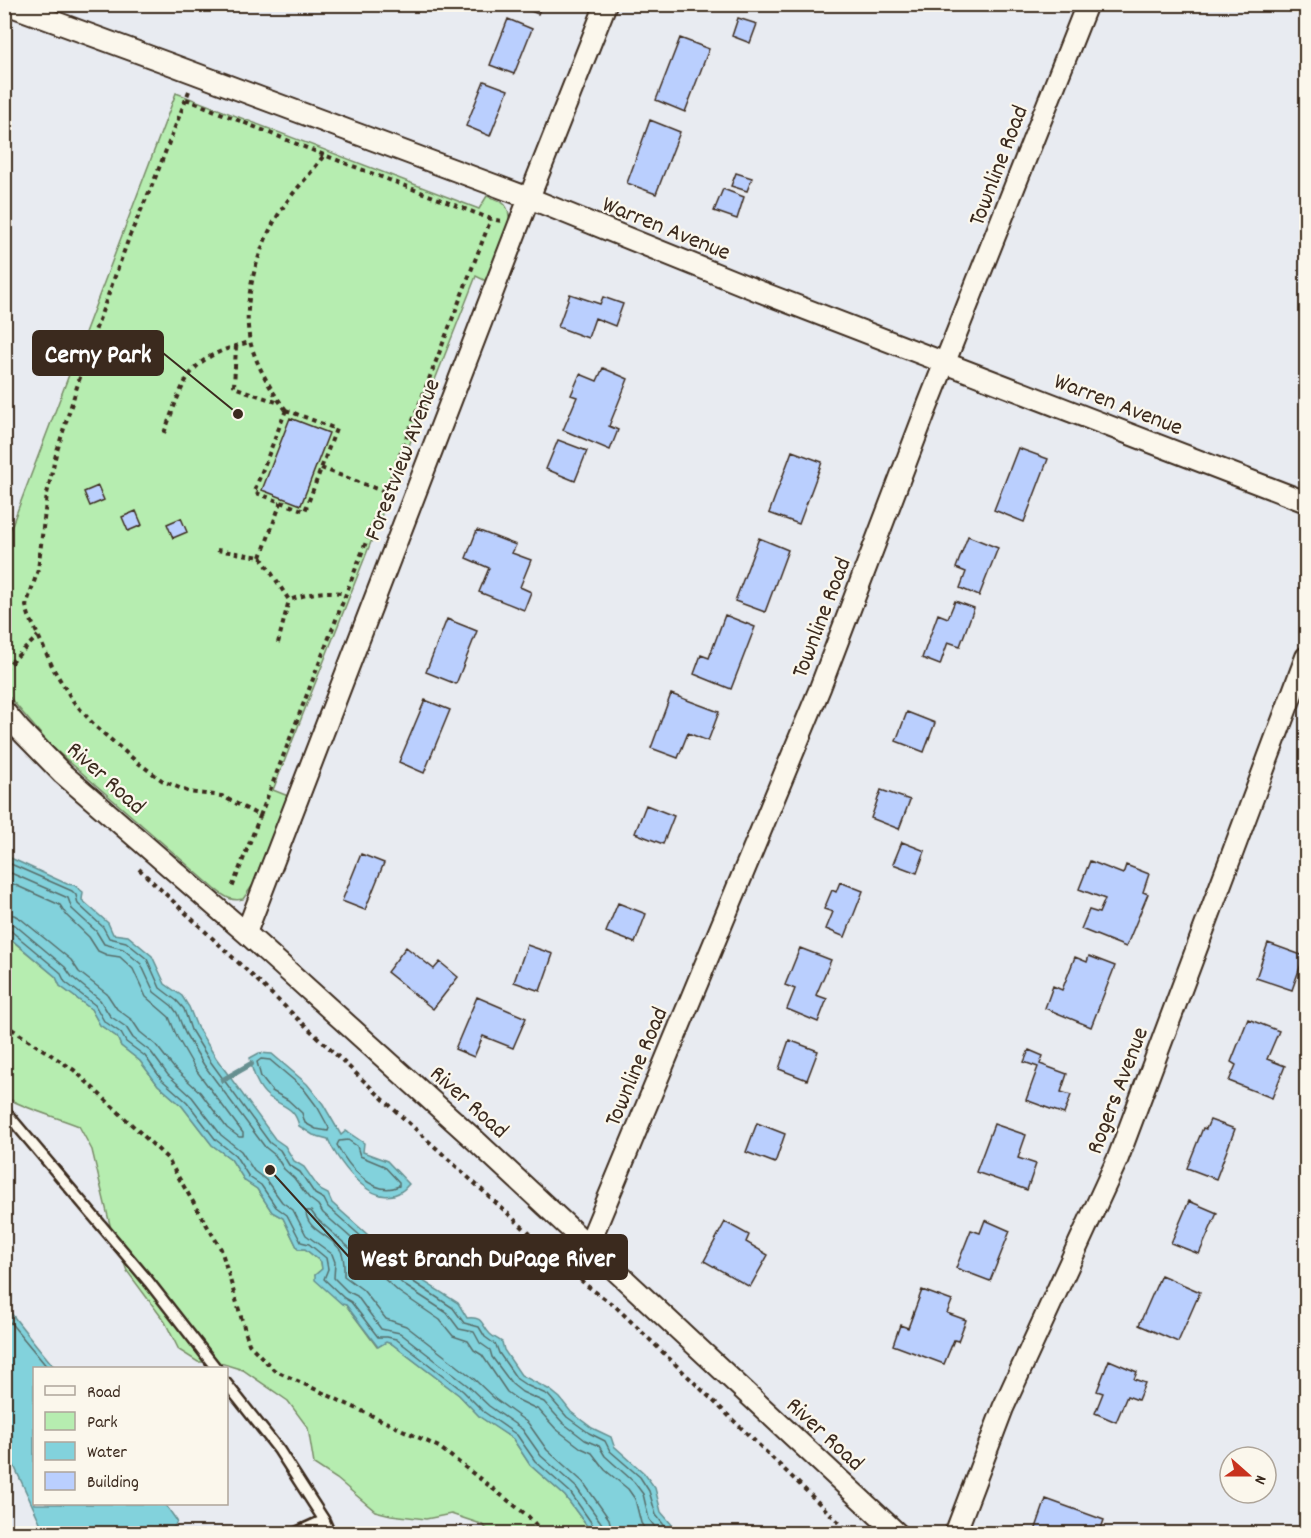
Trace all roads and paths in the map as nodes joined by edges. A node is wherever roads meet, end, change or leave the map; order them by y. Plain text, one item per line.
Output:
1 (6, 4) edge
2 (606, 4) edge
3 (1087, 4) edge
4 (196, 73) junction
5 (186, 99) junction
6 (324, 156) junction
7 (528, 198) junction
8 (491, 219) junction
9 (518, 225) junction
10 (250, 342) junction
11 (236, 346) junction
12 (946, 364) junction
13 (280, 404) junction
14 (286, 410) junction
15 (164, 433) dead end
16 (321, 468) junction
17 (385, 492) junction
18 (281, 502) junction
19 (1306, 502) edge
20 (217, 550) dead end
21 (261, 557) junction
22 (345, 594) junction
23 (289, 600) junction
24 (38, 636) junction
25 (278, 643) dead end
26 (1306, 657) edge
27 (4, 669) edge
28 (4, 711) edge
29 (260, 816) junction
30 (134, 864) dead end
31 (232, 888) dead end
32 (246, 933) junction
33 (4, 1024) edge
34 (4, 1110) edge
35 (589, 1244) junction
36 (215, 1367) edge
37 (228, 1386) edge
38 (324, 1520) junction
39 (293, 1533) edge
40 (330, 1533) edge
41 (544, 1533) edge
42 (851, 1533) edge
43 (898, 1533) edge
44 (955, 1533) edge

1 - 4 street, Warren Avenue
2 - 7 street, Forestview Avenue
3 - 12 street, Townline Road
4 - 5 path
4 - 7 street, Warren Avenue
5 - 6 path
5 - 24 path
6 - 8 path
6 - 10 path
7 - 9 street, Forestview Avenue
7 - 12 street, Warren Avenue
8 - 9 path
8 - 17 path
9 - 32 street, Forestview Avenue
10 - 11 path
10 - 13 path
11 - 13 path
11 - 15 path
12 - 19 street, Warren Avenue
12 - 35 street, Townline Road
13 - 14 path
14 - 16 path
14 - 18 path
16 - 17 path
16 - 18 path
17 - 22 path
18 - 21 path
20 - 21 path
21 - 23 path
22 - 23 path
22 - 29 path
23 - 25 path
24 - 27 path
24 - 29 path
26 - 44 street, Rogers Avenue
28 - 32 street, River Road
29 - 31 path
30 - 42 path
32 - 35 street, River Road
33 - 41 path
34 - 36 lane
35 - 43 street, River Road
37 - 38 lane
38 - 39 lane
38 - 40 lane

